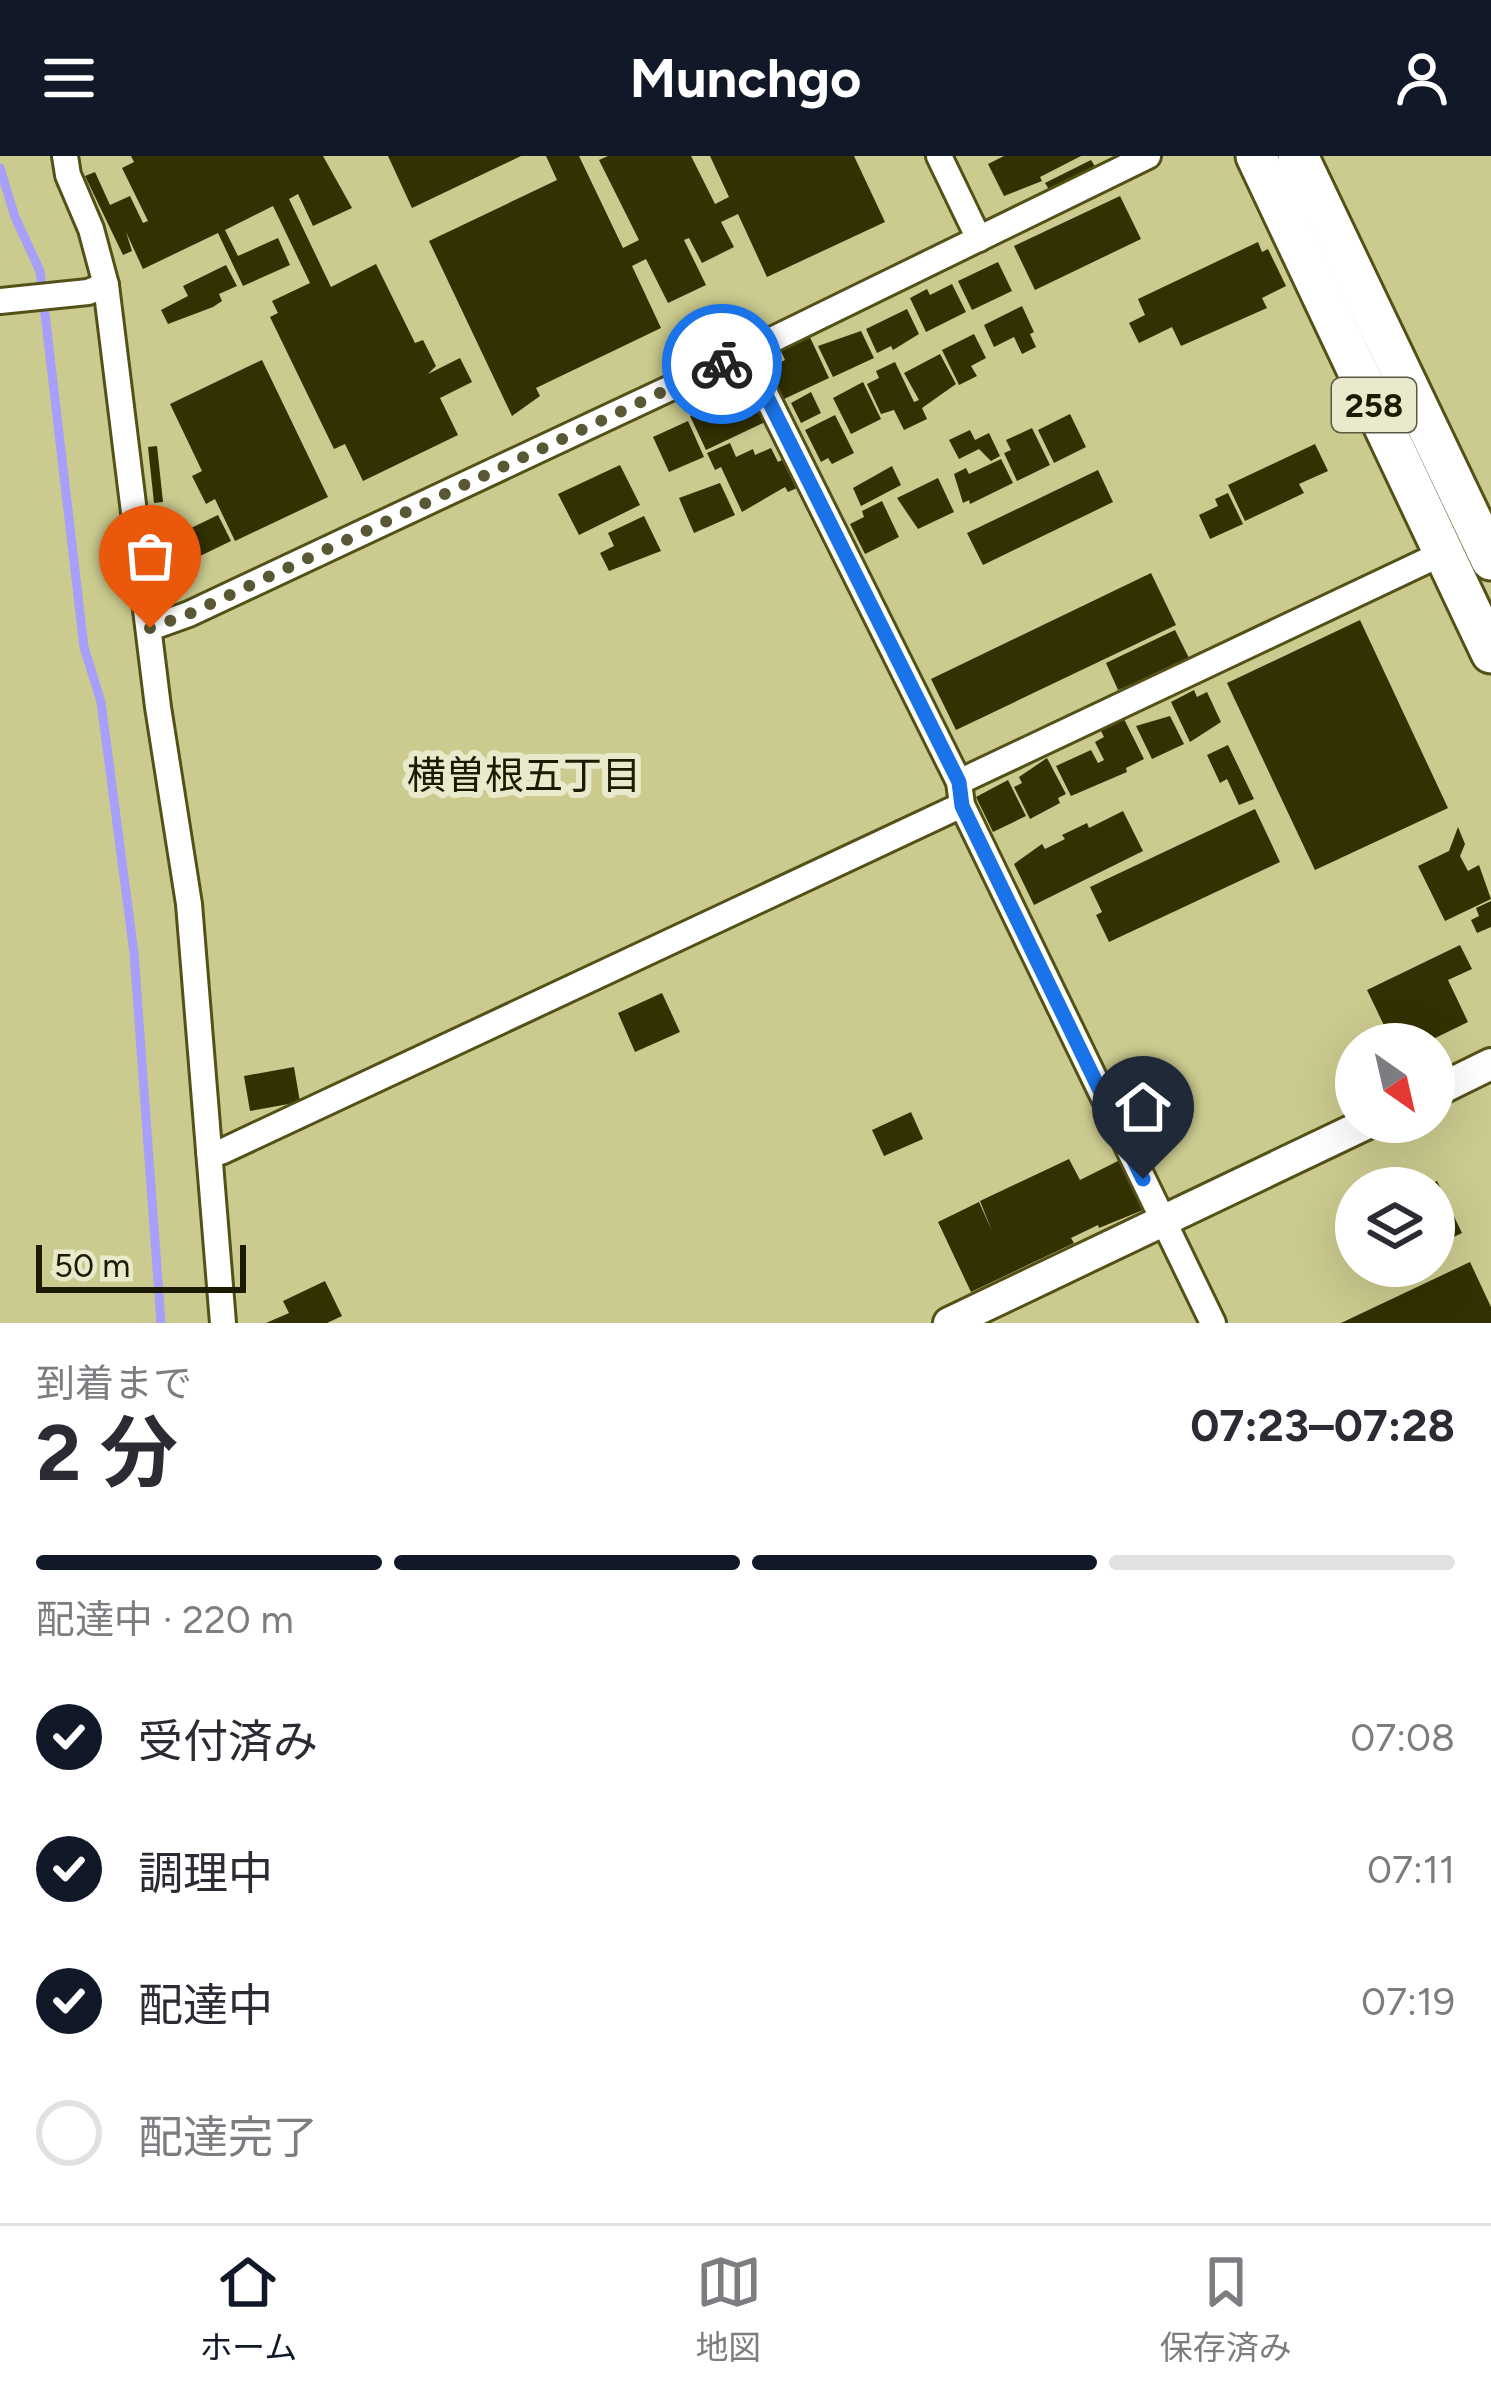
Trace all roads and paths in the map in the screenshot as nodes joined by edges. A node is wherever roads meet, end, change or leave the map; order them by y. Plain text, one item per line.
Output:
1 (64, 156) edge
2 (939, 156) edge
3 (1148, 156) edge
4 (1256, 156) edge
5 (1298, 156) edge
6 (979, 238) junction
7 (97, 288) junction
8 (8, 294) edge
9 (745, 353) junction
10 (1487, 541) edge
11 (1444, 553) junction
12 (150, 628) junction
13 (1491, 653) edge
14 (961, 794) junction
15 (1491, 1064) edge
16 (1455, 1081) edge
17 (1335, 1139) edge
18 (209, 1152) junction
19 (1163, 1220) junction
20 (223, 1323) edge
21 (949, 1323) edge
22 (1213, 1323) edge

1 - 7 street
2 - 6 street
3 - 6 street
4 - 11 highway, 258
5 - 10 highway, 258
6 - 9 street
7 - 8 street
7 - 12 street
9 - 12 street
9 - 14 street
11 - 13 highway, 258
11 - 14 street
12 - 18 street
14 - 18 street
14 - 19 street
15 - 16 street
17 - 19 street
18 - 20 street
19 - 21 street
19 - 22 street

